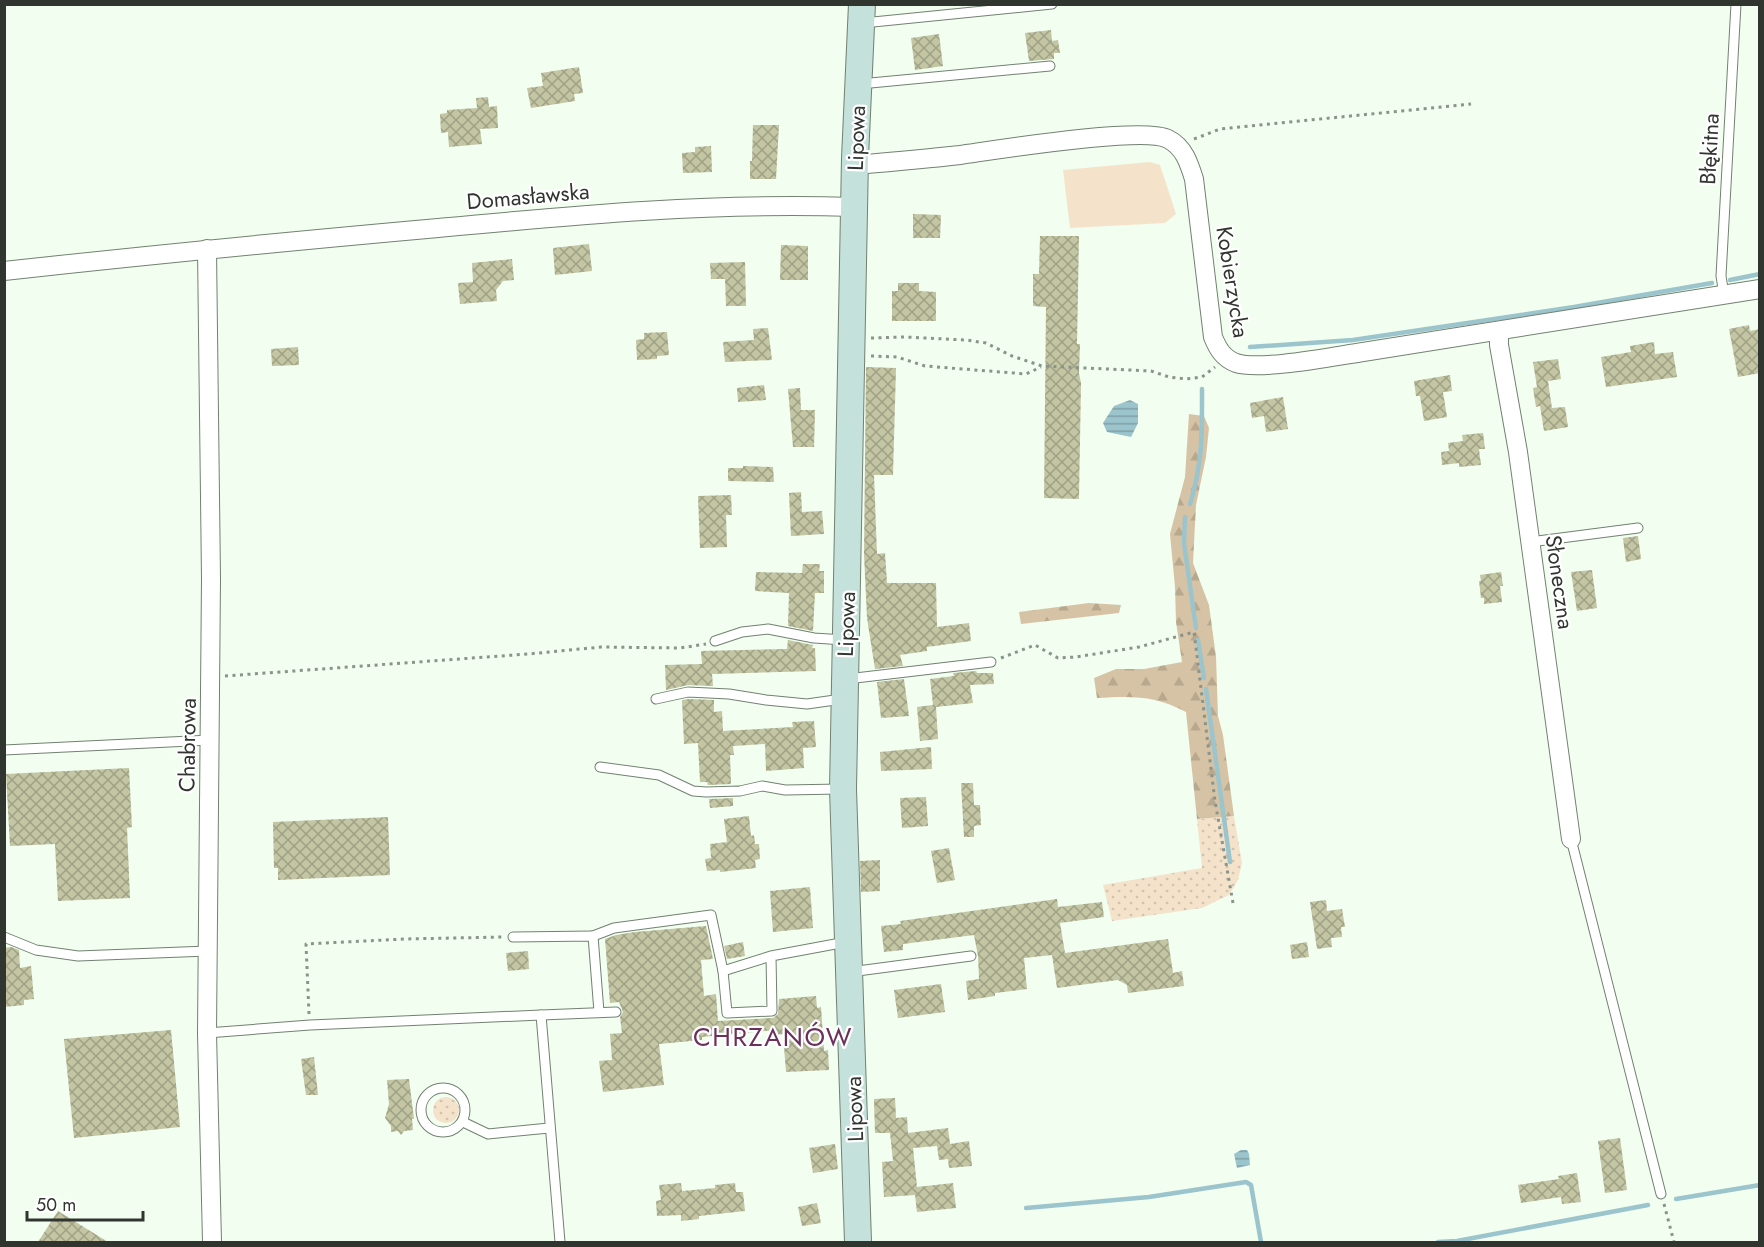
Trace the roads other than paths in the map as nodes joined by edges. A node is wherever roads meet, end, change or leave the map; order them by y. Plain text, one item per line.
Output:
1 (1052, 4) edge
2 (1736, 4) edge
3 (862, 14) edge
4 (1050, 66) dead end
5 (858, 84) junction
6 (855, 165) junction
7 (854, 207) junction
8 (207, 249) junction
9 (4, 271) edge
10 (1760, 289) edge
11 (1724, 295) junction
12 (1499, 332) junction
13 (1638, 528) dead end
14 (1530, 542) junction
15 (846, 640) junction
16 (715, 641) road end
17 (991, 662) road end
18 (844, 689) junction
19 (656, 699) dead end
20 (211, 740) junction
21 (4, 750) edge
22 (600, 767) dead end
23 (843, 789) junction
24 (1571, 839) joint
25 (593, 936) junction
26 (4, 937) edge
27 (513, 937) road end
28 (847, 942) junction
29 (208, 951) junction
30 (771, 956) junction
31 (971, 956) dead end
32 (723, 971) junction
33 (848, 972) junction
34 (599, 1012) junction
35 (616, 1012) dead end
36 (541, 1015) junction
37 (207, 1033) junction
38 (463, 1122) junction
39 (549, 1128) junction
40 (1661, 1194) road end
41 (212, 1242) edge
42 (560, 1242) edge
43 (858, 1242) edge

1 - 3 lane
2 - 11 lane, Błękitna
3 - 5 street, Lipowa
4 - 5 lane
5 - 6 street, Lipowa
6 - 7 street, Lipowa
6 - 12 street, Kobierzycka
7 - 8 street, Domasławska
7 - 15 street, Lipowa
8 - 9 street, Domasławska
8 - 20 street, Chabrowa
10 - 11 street, Kobierzycka
11 - 12 street, Kobierzycka
12 - 14 street, Słoneczna
13 - 14 lane
14 - 24 street, Słoneczna
15 - 16 lane
15 - 18 street, Lipowa
17 - 18 lane
18 - 19 lane
18 - 23 street, Lipowa
20 - 21 lane
20 - 29 street, Chabrowa
22 - 23 lane
23 - 28 street, Lipowa
24 - 40 lane
25 - 27 lane
25 - 32 lane
25 - 34 lane
26 - 29 lane
28 - 30 lane
28 - 33 street, Lipowa
29 - 37 street, Chabrowa
30 - 32 lane
30 - 32 lane
31 - 33 lane
33 - 43 street, Lipowa
34 - 35 lane
34 - 36 lane
36 - 37 lane
36 - 39 lane
37 - 41 street, Chabrowa
38 - 38 lane
38 - 39 lane
39 - 42 lane

